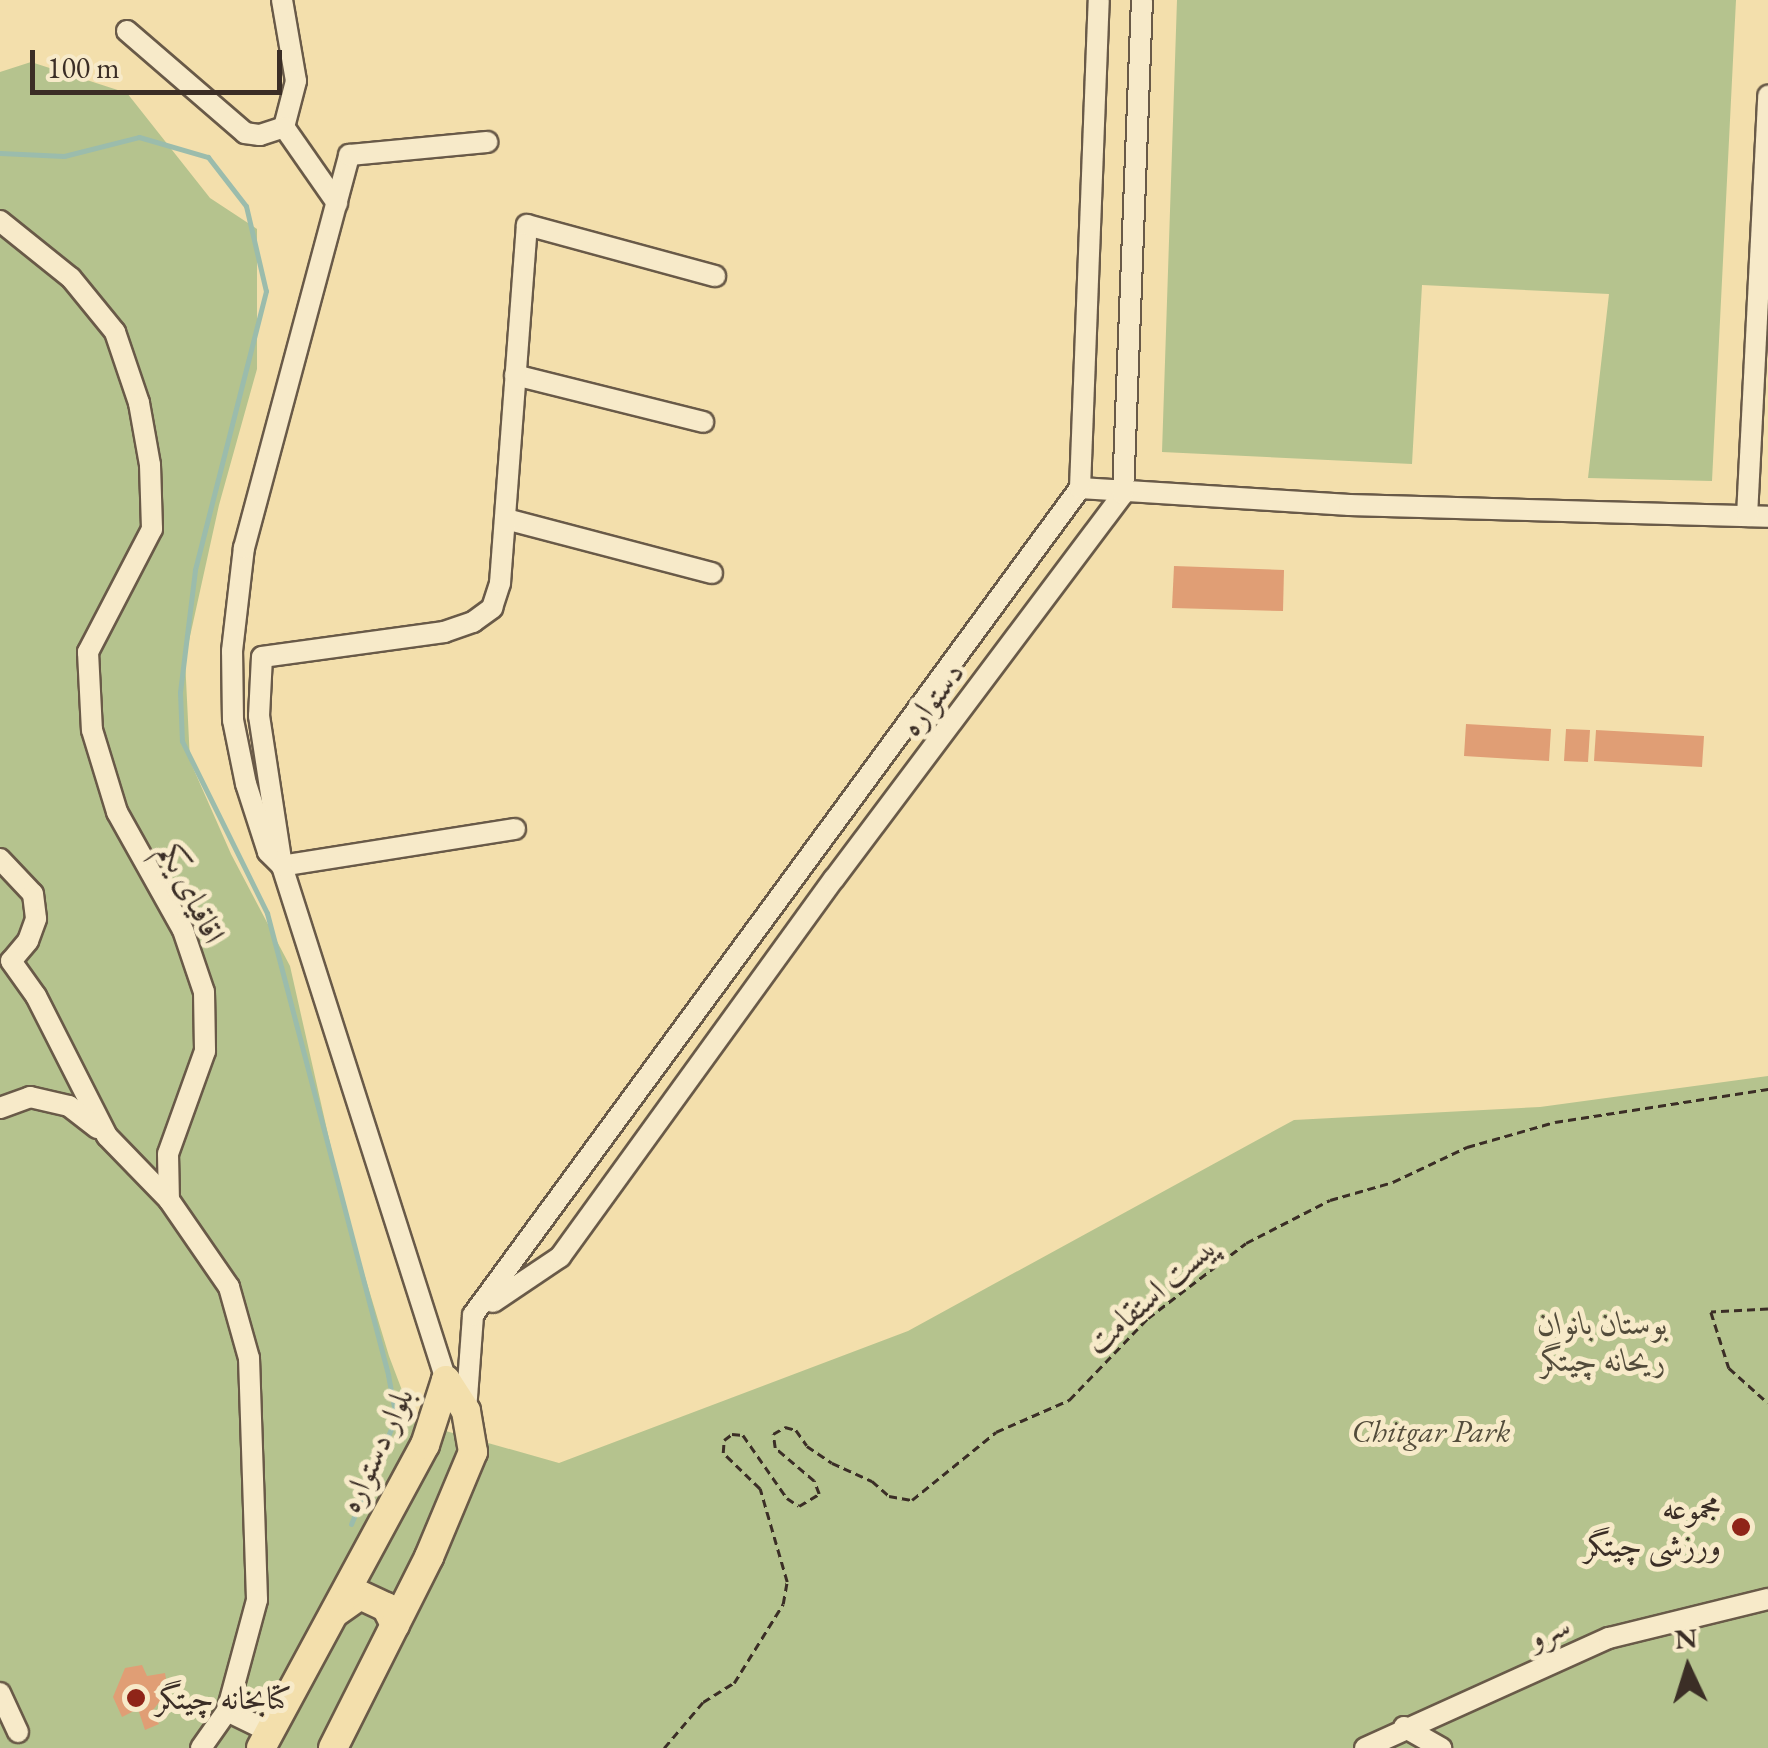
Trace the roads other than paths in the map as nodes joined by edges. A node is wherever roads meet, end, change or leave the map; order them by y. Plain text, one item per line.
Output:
1 (282, 0) edge
2 (1100, 0) edge
3 (1142, 0) edge
4 (127, 31) dead end
5 (1768, 96) edge
6 (284, 127) junction
7 (487, 142) dead end
8 (338, 204) junction
9 (0, 222) edge
10 (715, 276) dead end
11 (515, 375) junction
12 (703, 422) dead end
13 (1080, 488) junction
14 (1123, 494) junction
15 (1758, 516) edge
16 (506, 519) junction
17 (712, 573) dead end
18 (515, 829) dead end
19 (0, 860) edge
20 (282, 866) junction
21 (5, 955) edge
22 (0, 1108) edge
23 (106, 1136) junction
24 (169, 1200) junction
25 (473, 1315) junction
26 (446, 1380) junction
27 (466, 1411) junction
28 (1768, 1599) edge
29 (332, 1615) junction
30 (396, 1625) junction
31 (0, 1693) edge
32 (226, 1711) junction
33 (1404, 1727) junction
34 (18, 1732) dead end
35 (265, 1740) edge
36 (340, 1741) edge
37 (202, 1748) edge
38 (1365, 1748) edge
39 (1441, 1748) edge

1 - 6 street
2 - 13 street
3 - 14 street
4 - 6 street
5 - 15 street
6 - 8 street
7 - 8 street
8 - 20 street
9 - 24 street, اقاقیای یکم
10 - 11 street
11 - 12 street
11 - 16 street
13 - 14 street
13 - 25 street
14 - 15 street
14 - 25 street, دستواره
16 - 17 street
16 - 20 street
18 - 20 street
19 - 21 street
20 - 26 street
21 - 23 street
22 - 23 street
23 - 24 street
24 - 32 street
25 - 27 street
26 - 27 main road, بلوار دستواره
26 - 29 main road, بلوار دستواره
27 - 30 main road, بلوار دستواره
28 - 33 street, سرو
29 - 30 main road
29 - 35 main road, بلوار دستواره
30 - 36 main road, بلوار دستواره
31 - 34 street
32 - 35 street
32 - 37 street
33 - 38 street, سرو
33 - 39 street

